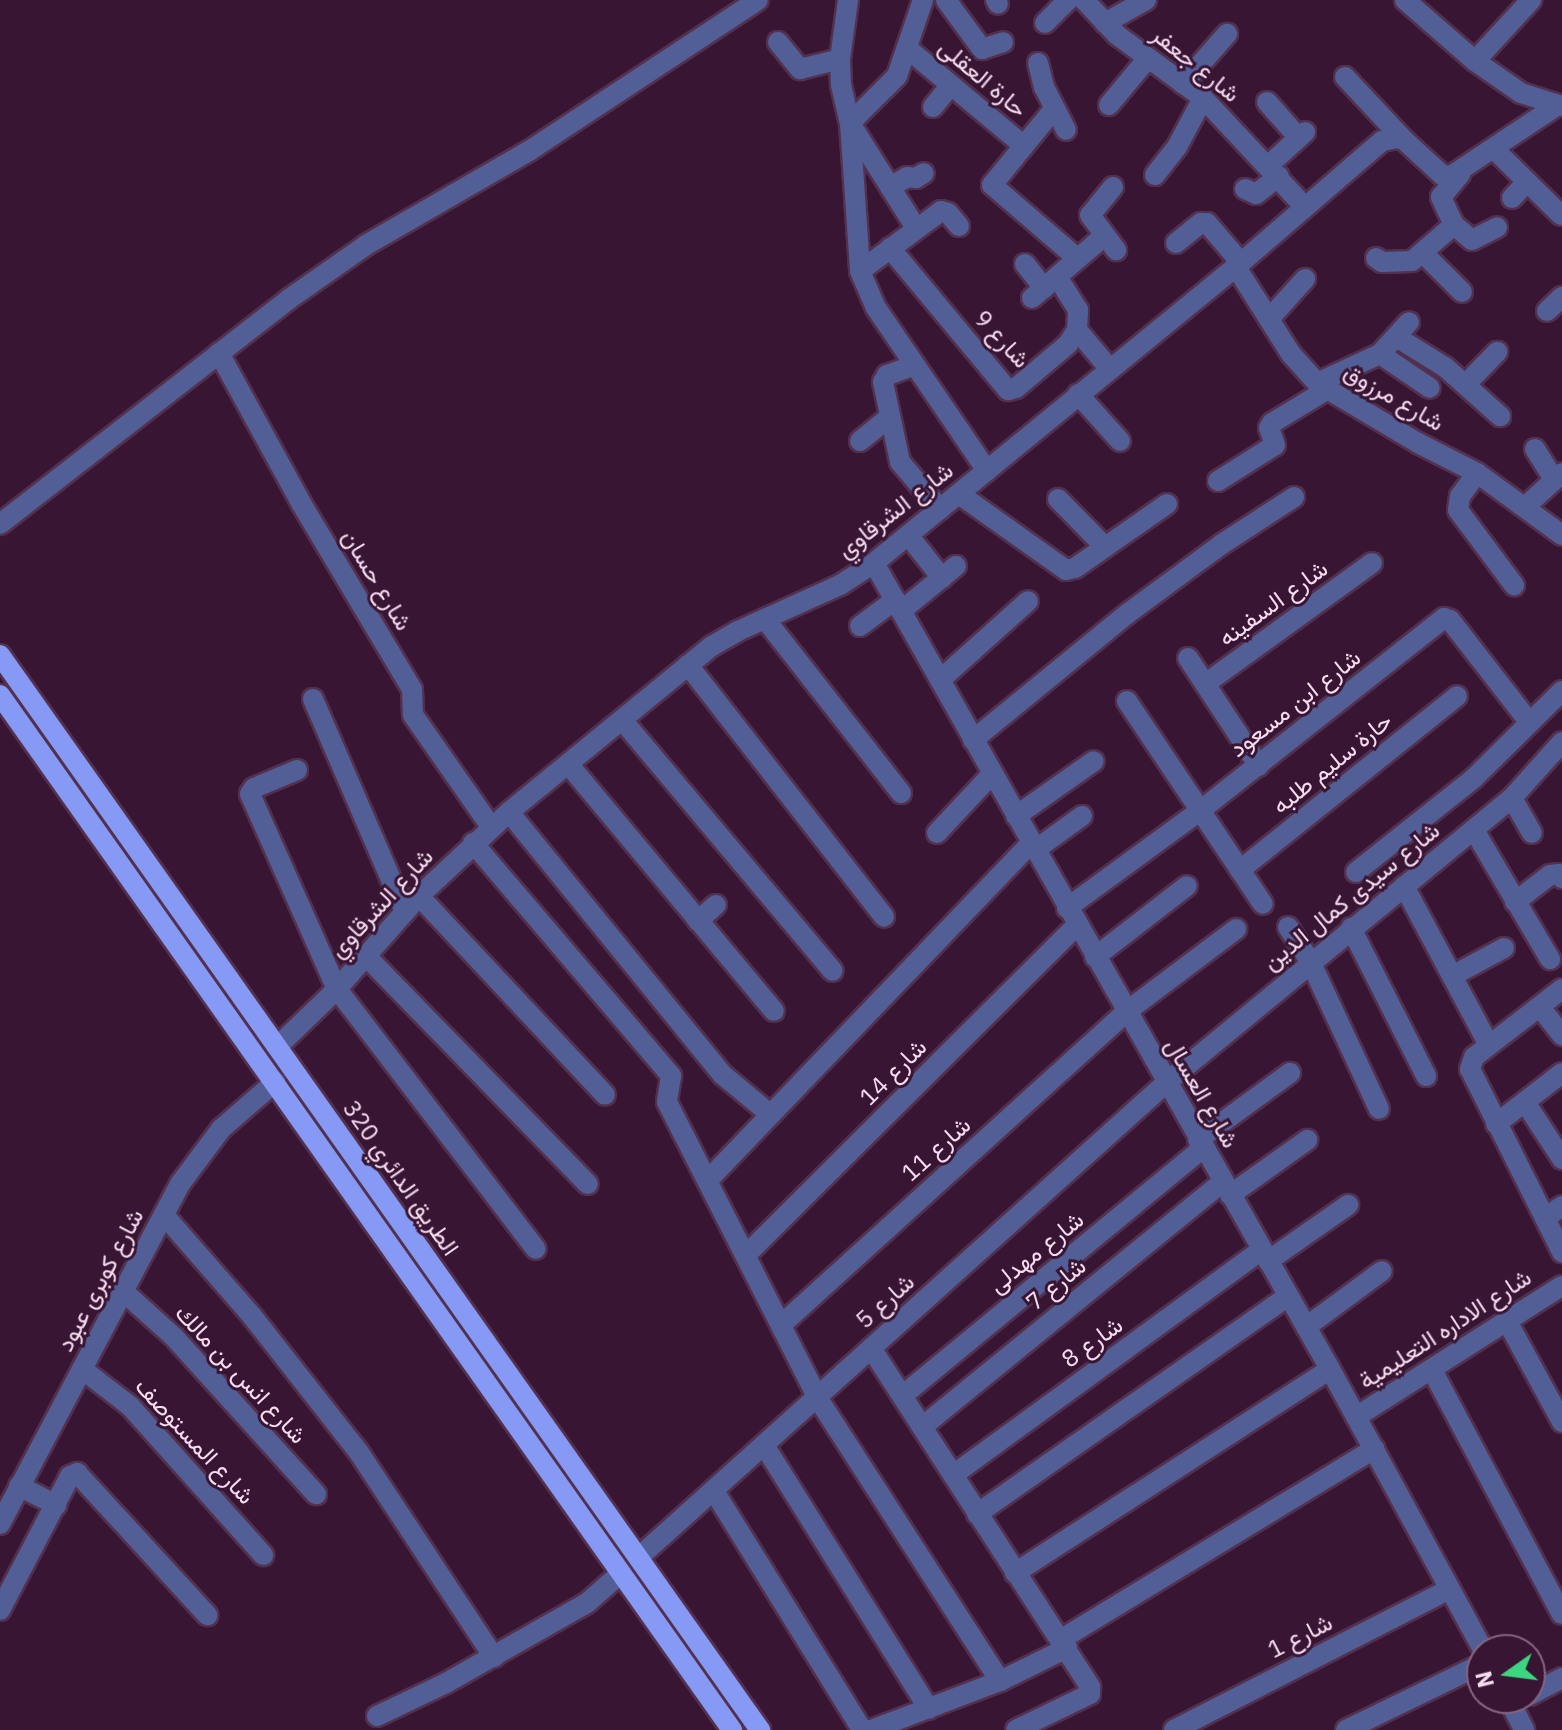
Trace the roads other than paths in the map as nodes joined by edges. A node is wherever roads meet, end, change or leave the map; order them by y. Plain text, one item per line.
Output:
1 (758, 0) edge
2 (848, 0) edge
3 (923, 0) edge
4 (946, 0) edge
5 (1068, 0) edge
6 (1084, 0) edge
7 (1146, 0) edge
8 (1405, 0) edge
9 (1531, 0) edge
10 (1045, 23) dead end
11 (1105, 23) junction
12 (1227, 34) dead end
13 (778, 42) dead end
14 (1003, 42) dead end
15 (908, 49) junction
16 (840, 59) junction
17 (1147, 59) junction
18 (1475, 61) junction
19 (1038, 63) dead end
20 (1345, 77) dead end
21 (1183, 84) junction
22 (951, 85) junction
23 (1203, 98) junction
24 (1267, 102) dead end
25 (1109, 105) dead end
26 (1560, 106) edge
27 (933, 107) dead end
28 (1054, 109) junction
29 (850, 123) junction
30 (1066, 130) dead end
31 (1404, 140) junction
32 (1024, 146) junction
33 (1494, 149) junction
34 (1274, 171) junction
35 (924, 173) dead end
36 (1460, 174) junction
37 (1155, 175) dead end
38 (1527, 182) junction
39 (890, 187) junction
40 (1113, 187) dead end
41 (1245, 189) dead end
42 (1512, 198) dead end
43 (1305, 207) junction
44 (1561, 215) edge
45 (1454, 225) junction
46 (959, 226) dead end
47 (1497, 227) dead end
48 (916, 228) junction
49 (1176, 243) dead end
50 (890, 248) junction
51 (1423, 253) junction
52 (1376, 258) dead end
53 (1078, 259) junction
54 (1025, 264) dead end
55 (1238, 265) junction
56 (860, 271) junction
57 (1305, 279) dead end
58 (1044, 288) junction
59 (1462, 292) dead end
60 (1269, 319) junction
61 (1077, 330) junction
62 (1497, 352) dead end
63 (219, 353) junction
64 (1380, 354) junction
65 (915, 365) junction
66 (1109, 368) junction
67 (1466, 384) junction
68 (1322, 386) junction
69 (1430, 388) dead end
70 (1078, 394) junction
71 (1500, 416) dead end
72 (890, 417) junction
73 (860, 441) dead end
74 (1120, 441) dead end
75 (1535, 449) dead end
76 (987, 471) junction
77 (1477, 473) junction
78 (1558, 476) edge
79 (1218, 481) dead end
80 (959, 494) junction
81 (1294, 497) dead end
82 (1058, 499) dead end
83 (1167, 504) dead end
84 (1525, 507) junction
85 (940, 509) junction
86 (0, 524) edge
87 (908, 535) junction
88 (1562, 535) edge
89 (1105, 547) junction
90 (874, 563) junction
91 (1372, 563) dead end
92 (1514, 585) dead end
93 (1028, 601) dead end
94 (898, 605) junction
95 (765, 619) junction
96 (860, 626) dead end
97 (0, 655) edge
98 (1188, 658) dead end
99 (688, 665) junction
100 (940, 680) junction
101 (1205, 684) junction
102 (1562, 691) edge
103 (1457, 696) dead end
104 (313, 699) dead end
105 (1127, 701) dead end
106 (3, 706) edge
107 (623, 721) junction
108 (1529, 722) junction
109 (973, 740) junction
110 (1560, 750) edge
111 (1094, 761) dead end
112 (569, 765) junction
113 (1259, 766) junction
114 (297, 770) dead end
115 (992, 774) junction
116 (901, 793) dead end
117 (1512, 798) junction
118 (1201, 810) junction
119 (509, 812) junction
120 (1016, 816) junction
121 (1082, 816) dead end
122 (491, 827) junction
123 (1474, 830) junction
124 (937, 833) dead end
125 (1532, 833) dead end
126 (473, 843) junction
127 (1033, 847) junction
128 (146, 862) junction
129 (1240, 870) junction
130 (1356, 872) dead end
131 (129, 874) junction
132 (1562, 878) edge
133 (1187, 886) dead end
134 (1404, 886) junction
135 (419, 896) junction
136 (1515, 902) junction
137 (1263, 904) dead end
138 (716, 905) dead end
139 (405, 912) junction
140 (1072, 916) junction
141 (884, 917) dead end
142 (698, 921) junction
143 (1288, 927) dead end
144 (1351, 928) junction
145 (1236, 929) dead end
146 (1504, 948) dead end
147 (366, 956) junction
148 (1095, 957) junction
149 (1550, 959) dead end
150 (1310, 961) junction
151 (833, 971) dead end
152 (1452, 976) junction
153 (337, 989) junction
154 (1562, 989) edge
155 (1540, 1007) junction
156 (774, 1011) dead end
157 (1126, 1012) junction
158 (1562, 1035) edge
159 (1489, 1045) junction
160 (277, 1047) junction
161 (1290, 1073) dead end
162 (1562, 1075) edge
163 (1426, 1076) dead end
164 (275, 1082) junction
165 (1166, 1083) junction
166 (605, 1095) dead end
167 (1525, 1102) junction
168 (1379, 1109) dead end
169 (771, 1115) junction
170 (1496, 1124) junction
171 (1307, 1140) dead end
172 (1201, 1144) junction
173 (1562, 1159) edge
174 (708, 1180) junction
175 (588, 1184) dead end
176 (1226, 1188) junction
177 (1348, 1205) dead end
178 (1562, 1206) edge
179 (164, 1215) junction
180 (1545, 1218) junction
181 (536, 1249) dead end
182 (1562, 1252) edge
183 (746, 1255) junction
184 (1265, 1256) junction
185 (1382, 1271) dead end
186 (1562, 1286) edge
187 (124, 1292) junction
188 (1288, 1296) junction
189 (1507, 1321) junction
190 (781, 1325) junction
191 (1306, 1327) junction
192 (871, 1348) junction
193 (82, 1369) junction
194 (1330, 1369) junction
195 (1432, 1370) junction
196 (902, 1396) junction
197 (817, 1397) junction
198 (1356, 1417) junction
199 (1562, 1422) edge
200 (922, 1427) junction
201 (764, 1445) junction
202 (1374, 1449) junction
203 (953, 1475) junction
204 (19, 1486) junction
205 (714, 1491) junction
206 (316, 1494) dead end
207 (56, 1505) junction
208 (977, 1514) junction
209 (0, 1524) edge
210 (263, 1555) dead end
211 (639, 1557) junction
212 (621, 1573) junction
213 (1015, 1573) junction
214 (1450, 1589) junction
215 (0, 1610) edge
216 (1562, 1614) edge
217 (207, 1615) dead end
218 (1474, 1634) edge
219 (1063, 1644) junction
220 (494, 1657) junction
221 (1466, 1672) edge
222 (1000, 1681) junction
223 (929, 1709) junction
224 (377, 1716) dead end
225 (732, 1730) edge
226 (760, 1730) edge
227 (862, 1730) edge
228 (871, 1730) edge
229 (1016, 1730) edge
230 (1174, 1730) edge
231 (1346, 1730) edge

1 - 63 street
2 - 16 street
3 - 15 street
4 - 14 street
5 - 10 street
6 - 11 street, شارع جعفر
7 - 11 street
8 - 18 street
9 - 18 street
11 - 17 street, شارع جعفر
12 - 21 street
13 - 16 street
15 - 22 street, حارة العقلى
15 - 29 street
16 - 29 street
17 - 21 street, شارع جعفر
17 - 25 street
18 - 26 street
19 - 28 street
20 - 31 street
21 - 23 street, شارع جعفر
22 - 27 street
22 - 32 street, حارة العقلى
23 - 34 street, شارع جعفر
23 - 37 street
24 - 34 street
26 - 33 street
28 - 30 street
28 - 32 street
29 - 39 street
29 - 56 street
31 - 36 street
31 - 43 street, شارع الشرقاوي
32 - 53 street
33 - 36 street
33 - 38 street
34 - 41 street
34 - 43 street, شارع جعفر
35 - 39 street
36 - 45 street
38 - 42 street
38 - 44 street
39 - 48 street
40 - 53 street
43 - 55 street, شارع الشرقاوي
45 - 47 street
45 - 51 street
46 - 48 street
48 - 50 street
49 - 55 street, شارع مرزوق
50 - 56 street
50 - 61 street, شارع 9
51 - 52 street
51 - 59 street
53 - 58 street
54 - 58 street
55 - 60 street, شارع مرزوق
55 - 66 street, شارع الشرقاوي
56 - 65 street
57 - 60 street
58 - 61 street
60 - 68 street, شارع مرزوق
61 - 66 street
62 - 67 street
63 - 86 street
63 - 122 street, شارع حسان
64 - 67 street
64 - 68 street
64 - 69 street
65 - 72 street
65 - 76 street
66 - 70 street, شارع الشرقاوي
67 - 71 street
68 - 77 street, شارع مرزوق
68 - 79 street
70 - 74 street
70 - 76 street, شارع الشرقاوي
72 - 73 street
72 - 85 street
75 - 78 street
76 - 80 street, شارع الشرقاوي
77 - 84 street, شارع مرزوق
77 - 92 street
78 - 84 street
80 - 85 street, شارع الشرقاوي
80 - 89 street
81 - 109 street
82 - 89 street
83 - 89 street
84 - 88 street, شارع مرزوق
85 - 87 street, شارع الشرقاوي
87 - 90 street, شارع الشرقاوي
87 - 94 street
90 - 94 street, شارع العسال
90 - 95 street, شارع الشرقاوي
91 - 101 street, شارع السفينه
93 - 100 street
94 - 96 street
94 - 100 street, شارع العسال
95 - 99 street, شارع الشرقاوي
95 - 116 street
97 - 128 main road, الطريق الدائري 320
98 - 101 street
99 - 107 street, شارع الشرقاوي
99 - 141 street
100 - 109 street, شارع العسال
101 - 113 street
102 - 108 street
103 - 129 street, حارة سليم طلبه
104 - 139 street
105 - 118 street
106 - 131 main road, الطريق الدائري 320
107 - 112 street, شارع الشرقاوي
107 - 151 street
108 - 113 street, شارع ابن مسعود
108 - 130 street
109 - 115 street, شارع العسال
110 - 117 street, شارع سيدى كمال الدين
111 - 120 street
112 - 119 street, شارع الشرقاوي
112 - 142 street
113 - 118 street, شارع ابن مسعود
114 - 153 street
115 - 120 street, شارع العسال
115 - 124 street
117 - 123 street, شارع سيدى كمال الدين
117 - 125 street
118 - 129 street
118 - 140 street, شارع ابن مسعود
119 - 122 street, شارع الشرقاوي
119 - 169 street
120 - 127 street, شارع العسال
121 - 127 street
122 - 126 street, شارع الشرقاوي
123 - 134 street, شارع سيدى كمال الدين
123 - 136 street
126 - 135 street, شارع الشرقاوي
126 - 174 street
127 - 140 street, شارع العسال
127 - 169 street
128 - 131 main road
128 - 160 main road, الطريق الدائري 320
129 - 137 street
131 - 164 main road, الطريق الدائري 320
132 - 136 street
133 - 148 street
134 - 144 street, شارع سيدى كمال الدين
134 - 152 street
135 - 139 street, شارع الشرقاوي
135 - 166 street
136 - 149 street
138 - 142 street
139 - 147 street, شارع الشرقاوي
140 - 148 street, شارع العسال
140 - 183 street, شارع 14
142 - 156 street
143 - 150 street
144 - 150 street, شارع سيدى كمال الدين
144 - 163 street
145 - 157 street, شارع 11
146 - 152 street
147 - 153 street, شارع الشرقاوي
147 - 175 street
148 - 157 street, شارع العسال
150 - 165 street, شارع سيدى كمال الدين
150 - 168 street
152 - 159 street
153 - 160 street, شارع الشرقاوي
153 - 181 street
154 - 155 street
155 - 158 street
155 - 159 street
157 - 165 street, شارع العسال
157 - 190 street, شارع 11
159 - 170 street
160 - 211 main road, الطريق الدائري 320
161 - 172 street, شارع مهدلى
162 - 167 street
164 - 179 street, شارع كوبرى عبود
164 - 212 main road, الطريق الدائري 320
165 - 172 street, شارع العسال
165 - 192 street, شارع 5
167 - 170 street
167 - 173 street
169 - 174 street
170 - 180 street
171 - 176 street, شارع 7
172 - 176 street, شارع العسال
172 - 196 street, شارع مهدلى
174 - 183 street
176 - 184 street, شارع العسال
176 - 200 street, شارع 7
177 - 184 street, شارع 8
178 - 180 street
179 - 187 street, شارع كوبرى عبود
179 - 220 street
180 - 182 street
183 - 190 street
184 - 188 street, شارع العسال
184 - 203 street, شارع 8
185 - 191 street
186 - 189 street, شارع الاداره التعليمية
187 - 193 street, شارع كوبرى عبود
187 - 206 street, شارع انس بن مالك
188 - 191 street, شارع العسال
188 - 208 street
189 - 195 street, شارع الاداره التعليمية
189 - 199 street
190 - 197 street
191 - 194 street, شارع العسال
192 - 196 street
192 - 197 street, شارع 5
193 - 204 street, شارع كوبرى عبود
193 - 210 street, شارع المستوصف
194 - 198 street, شارع العسال
194 - 213 street
195 - 198 street, شارع الاداره التعليمية
195 - 216 street
196 - 200 street
197 - 201 street, شارع 5
197 - 222 street
198 - 202 street, شارع العسال
200 - 203 street
201 - 205 street, شارع 5
201 - 223 street
202 - 214 street, شارع العسال
202 - 219 street
203 - 208 street
204 - 207 street
204 - 209 street, شارع كوبرى عبود
205 - 211 street, شارع 5
205 - 227 street
207 - 215 street
207 - 217 street
208 - 213 street
211 - 226 main road, الطريق الدائري 320
212 - 220 street
212 - 225 main road, الطريق الدائري 320
213 - 219 street
214 - 218 street, شارع العسال
214 - 230 street, شارع 1
219 - 222 street
219 - 229 street
220 - 224 street
221 - 231 street
222 - 223 street
223 - 228 street

